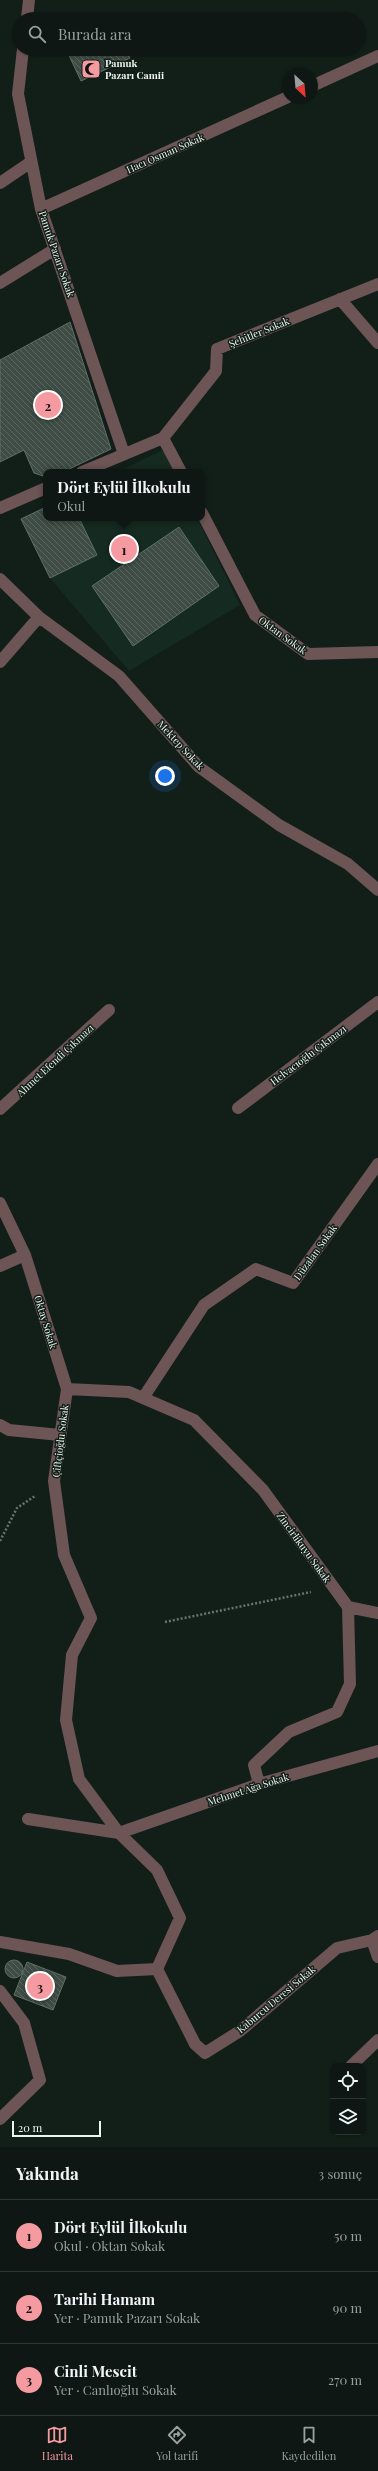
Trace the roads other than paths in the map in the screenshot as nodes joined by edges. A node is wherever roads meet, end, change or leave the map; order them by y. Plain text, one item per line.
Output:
1 (29, 0) edge
2 (28, 12) edge
3 (22, 56) edge
4 (378, 56) edge
5 (318, 83) edge
6 (282, 100) edge
7 (31, 162) junction
8 (0, 184) edge
9 (41, 209) junction
10 (55, 249) junction
11 (0, 283) edge
12 (378, 284) edge
13 (340, 300) junction
14 (378, 343) edge
15 (163, 438) junction
16 (124, 454) junction
17 (89, 469) edge
18 (178, 469) edge
19 (43, 489) edge
20 (0, 508) edge
21 (205, 519) edge
22 (0, 579) edge
23 (39, 617) junction
24 (378, 652) edge
25 (0, 662) edge
26 (378, 890) edge
27 (378, 1002) edge
28 (110, 1010) dead end
29 (238, 1108) dead end
30 (0, 1109) edge
31 (378, 1164) edge
32 (0, 1203) edge
33 (25, 1254) junction
34 (0, 1266) edge
35 (67, 1389) junction
36 (143, 1398) junction
37 (0, 1425) edge
38 (60, 1435) junction
39 (348, 1607) junction
40 (378, 1613) edge
41 (378, 1751) edge
42 (259, 1784) junction
43 (28, 1819) dead end
44 (119, 1833) junction
45 (375, 1938) edge
46 (0, 1942) edge
47 (378, 1957) edge
48 (157, 1968) junction
49 (0, 1991) edge
50 (378, 2040) edge
51 (355, 2063) edge
52 (0, 2119) edge

1 - 2 street
3 - 7 street, Pamuk Pazarı Sokak
4 - 5 street
6 - 9 street, Hacı Osman Sokak
7 - 8 street
7 - 9 street, Pamuk Pazarı Sokak
9 - 10 street, Pamuk Pazarı Sokak
10 - 11 street
10 - 16 street, Pamuk Pazarı Sokak
12 - 13 street, Şehitler Sokak
13 - 14 street
13 - 15 street, Şehitler Sokak
15 - 16 street
15 - 18 street
16 - 17 street
19 - 20 street
21 - 24 street, Oktan Sokak
22 - 23 street, Mektep Sokak
23 - 25 street
23 - 26 street, Mektep Sokak
27 - 29 street, Helvacıoğlu Çıkmazı
28 - 30 street, Ahmet Efendi Çıkmazı
31 - 36 street, Düzalan Sokak
32 - 33 street, Oktay Sokak
33 - 34 street
33 - 35 street, Oktay Sokak
35 - 36 street, Zincirlikuyu Sokak
35 - 38 street, Çiftçioğlu Sokak
36 - 39 street, Zincirlikuyu Sokak
37 - 38 street
38 - 44 street, Çiftçioğlu Sokak
39 - 40 street
39 - 42 street
41 - 42 street, Mehmet Ağa Sokak
42 - 44 street, Mehmet Ağa Sokak
43 - 44 street
44 - 48 street, Çiftçioğlu Sokak
45 - 47 street
45 - 48 street, Kaburcu Deresi Sokak
46 - 48 street
49 - 52 street
50 - 51 street

